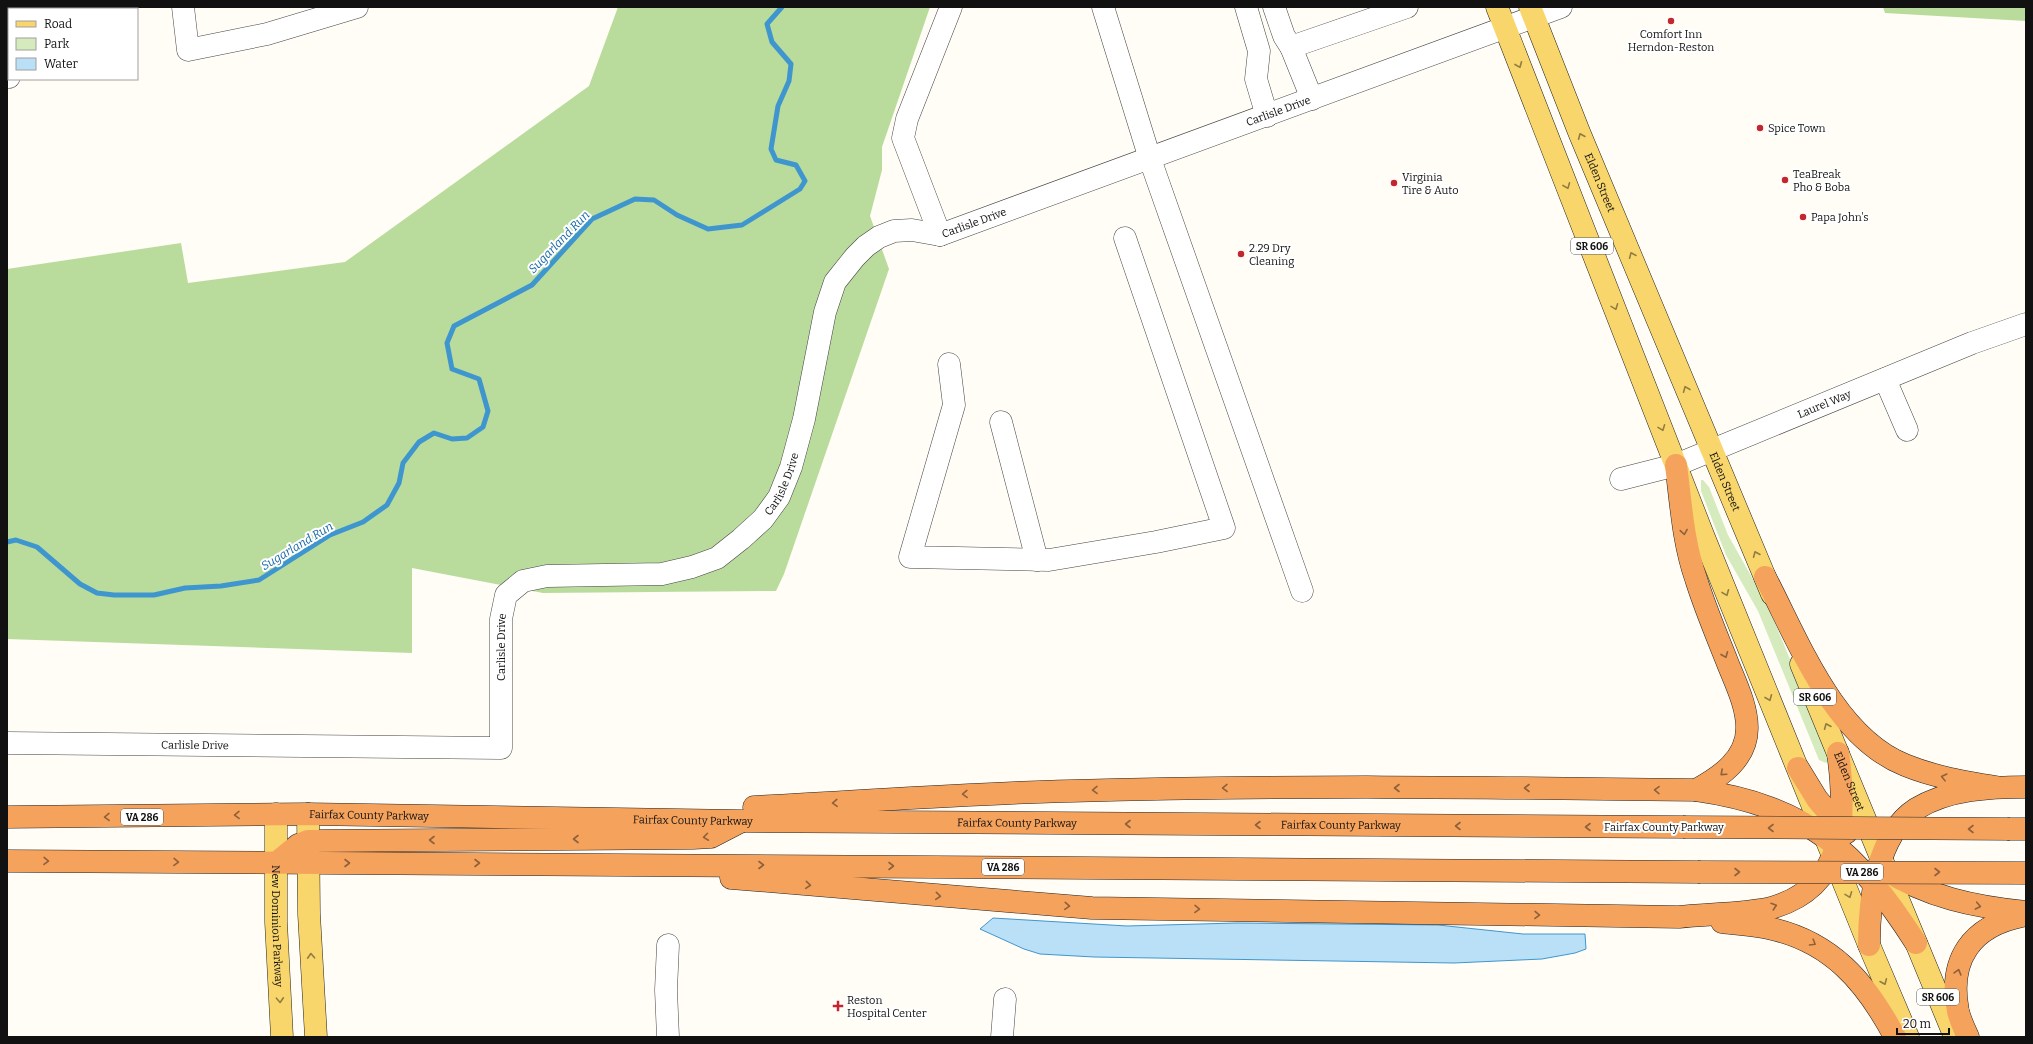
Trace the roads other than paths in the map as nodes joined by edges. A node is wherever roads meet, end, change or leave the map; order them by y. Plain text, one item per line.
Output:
1 (183, 7) edge
2 (357, 7) edge
3 (951, 7) edge
4 (1103, 7) edge
5 (1246, 7) edge
6 (1274, 7) edge
7 (1407, 7) edge
8 (1497, 7) edge
9 (1561, 7) edge
10 (1532, 12) edge
11 (1505, 29) junction
12 (1291, 47) junction
13 (1312, 100) junction
14 (1267, 116) junction
15 (1150, 159) junction
16 (940, 235) junction
17 (1125, 238) dead end
18 (2026, 324) edge
19 (949, 364) dead end
20 (1885, 379) junction
21 (1001, 422) dead end
22 (1907, 430) dead end
23 (1712, 451) junction
24 (1676, 465) junction
25 (1621, 479) dead end
26 (1037, 560) junction
27 (1765, 577) junction
28 (1302, 591) dead end
29 (7, 743) edge
30 (1838, 753) junction
31 (1996, 787) junction
32 (2026, 788) edge
33 (1696, 790) junction
34 (276, 814) junction
35 (308, 814) junction
36 (7, 817) edge
37 (578, 817) junction
38 (741, 821) junction
39 (2018, 829) edge
40 (308, 841) junction
41 (1834, 842) junction
42 (7, 860) edge
43 (276, 863) junction
44 (308, 863) junction
45 (574, 864) junction
46 (1880, 870) junction
47 (2026, 873) edge
48 (2026, 912) edge
49 (2026, 916) edge
50 (1679, 917) junction
51 (668, 945) dead end
52 (1869, 945) junction
53 (1919, 950) joint
54 (1005, 999) dead end
55 (282, 1037) edge
56 (316, 1037) edge
57 (668, 1037) edge
58 (1002, 1037) edge
59 (1895, 1037) edge
60 (1908, 1037) edge
61 (1955, 1037) edge
62 (1968, 1037) edge

1 - 2 street
3 - 16 street
4 - 15 street
5 - 14 street
6 - 12 street
7 - 12 street
8 - 11 main road, SR 606
9 - 10 street, Carlisle Drive
10 - 11 street, Carlisle Drive
23 -> 10 main road, Elden Street / SR 606
11 - 13 street, Carlisle Drive
11 -> 24 main road, SR 606
12 - 13 street
13 - 14 street, Carlisle Drive
14 - 15 street, Carlisle Drive
15 - 16 street, Carlisle Drive
15 - 28 street
16 - 29 street, Carlisle Drive
17 - 26 street
18 - 20 street, Laurel Way
19 - 26 street
20 - 22 street
20 - 23 street, Laurel Way
21 - 26 street
23 - 24 street, Laurel Way
27 -> 23 main road, Elden Street / SR 606
24 - 25 street, Laurel Way
24 -> 33 highway
24 -> 41 main road, SR 606
30 -> 27 main road, Elden Street / SR 606
31 -> 27 highway
30 - 41 highway
30 - 46 main road, Elden Street / SR 606
31 - 32 highway
31 - 46 highway
33 -> 37 highway
33 - 41 highway
34 - 35 highway, Fairfax County Parkway / VA 286
34 -> 36 highway, Fairfax County Parkway / VA 286
34 - 43 main road, New Dominion Parkway
35 - 37 highway, Fairfax County Parkway / VA 286
35 - 40 main road
37 - 38 highway, Fairfax County Parkway / VA 286
39 -> 38 highway, Fairfax County Parkway / VA 286, bridge
38 -> 40 highway
40 - 43 highway
40 - 44 main road
41 - 46 highway
50 -> 41 highway
41 -> 52 main road, SR 606
42 -> 43 highway, VA 286
43 - 44 highway, VA 286
43 -> 55 main road, New Dominion Parkway
44 -> 45 highway, VA 286
56 -> 44 main road
45 -> 47 highway, VA 286, bridge
45 -> 50 highway
46 -> 48 highway
46 - 52 highway
46 - 53 highway
62 -> 49 highway
50 -> 59 highway
51 - 57 street
52 -> 60 main road, SR 606
53 - 61 main road, SR 606
54 - 58 street

